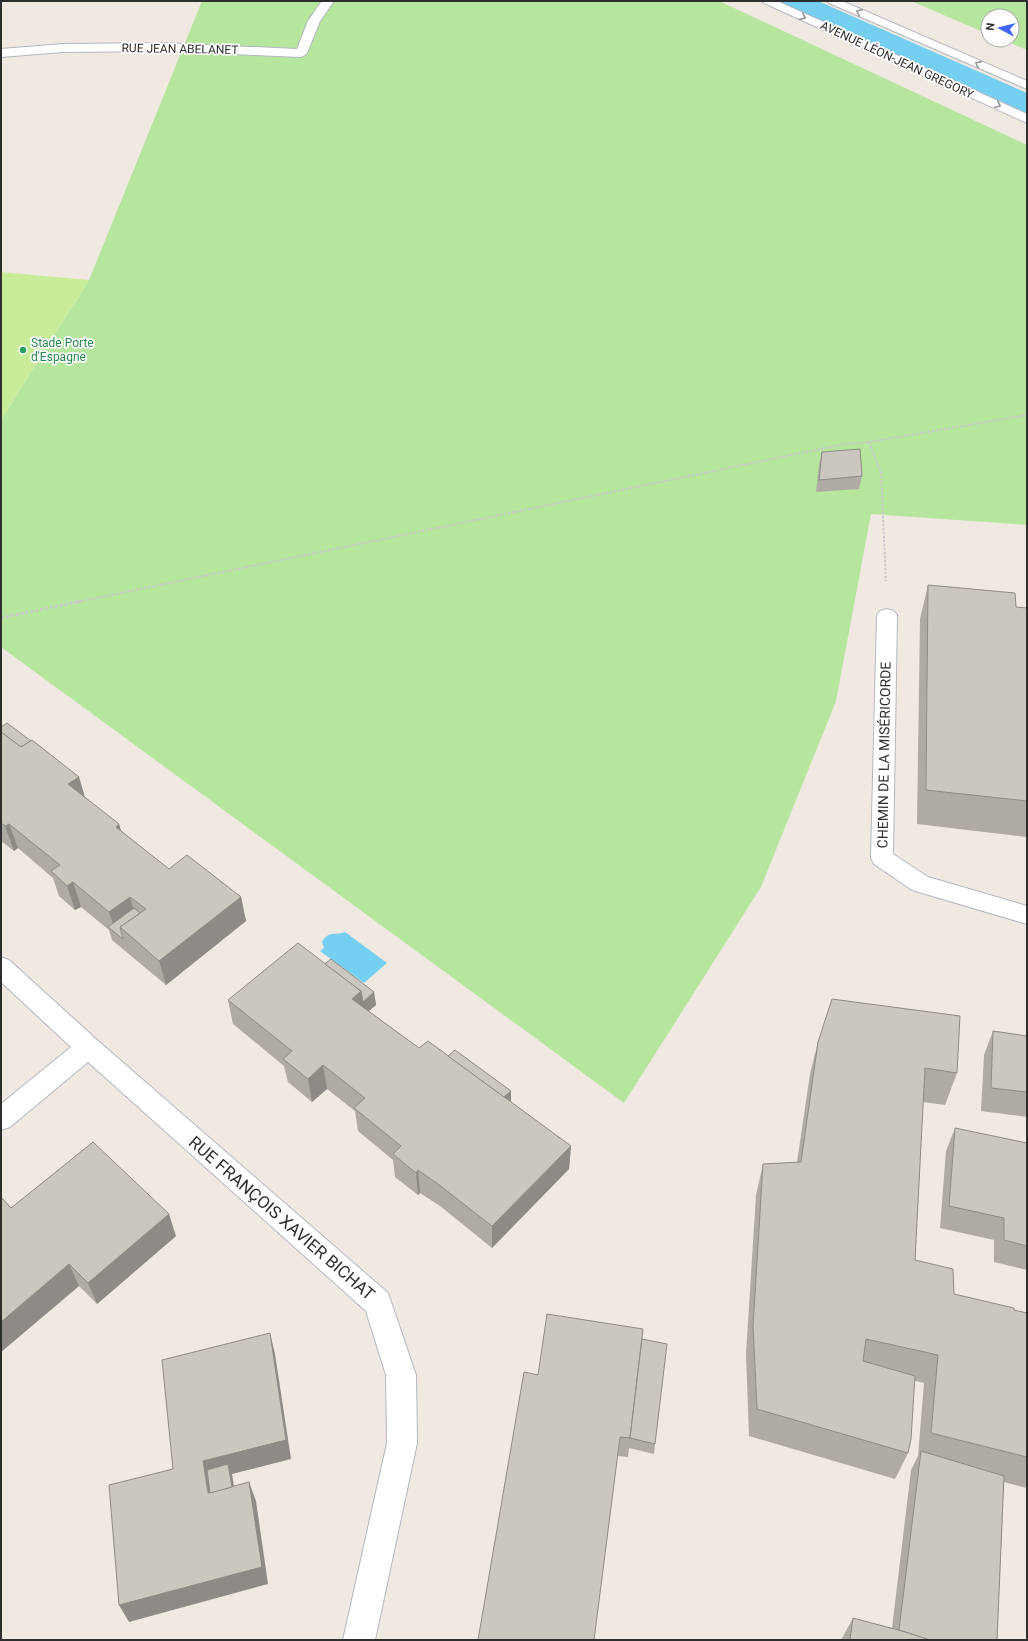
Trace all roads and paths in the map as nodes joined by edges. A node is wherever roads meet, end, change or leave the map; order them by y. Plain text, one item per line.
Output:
1 (328, 1) edge
2 (768, 1) edge
3 (833, 1) edge
4 (1, 53) edge
5 (1027, 85) edge
6 (1027, 119) edge
7 (1027, 415) edge
8 (869, 442) junction
9 (888, 615) joint
10 (1, 618) edge
11 (1027, 915) edge
12 (1, 967) edge
13 (88, 1047) junction
14 (1, 1119) edge
15 (359, 1640) edge

1 - 4 street, RUE JEAN ABELANET
2 -> 6 street, AVENUE LÉON-JEAN GREGORY
5 -> 3 street, AVENUE LÉON-JEAN GREGORY
7 - 8 path
8 - 9 path
8 - 10 path
9 - 11 street, CHEMIN DE LA MISÉRICORDE
12 - 13 street, RUE FRANÇOIS XAVIER BICHAT
13 - 14 street
13 - 15 street, RUE FRANÇOIS XAVIER BICHAT

